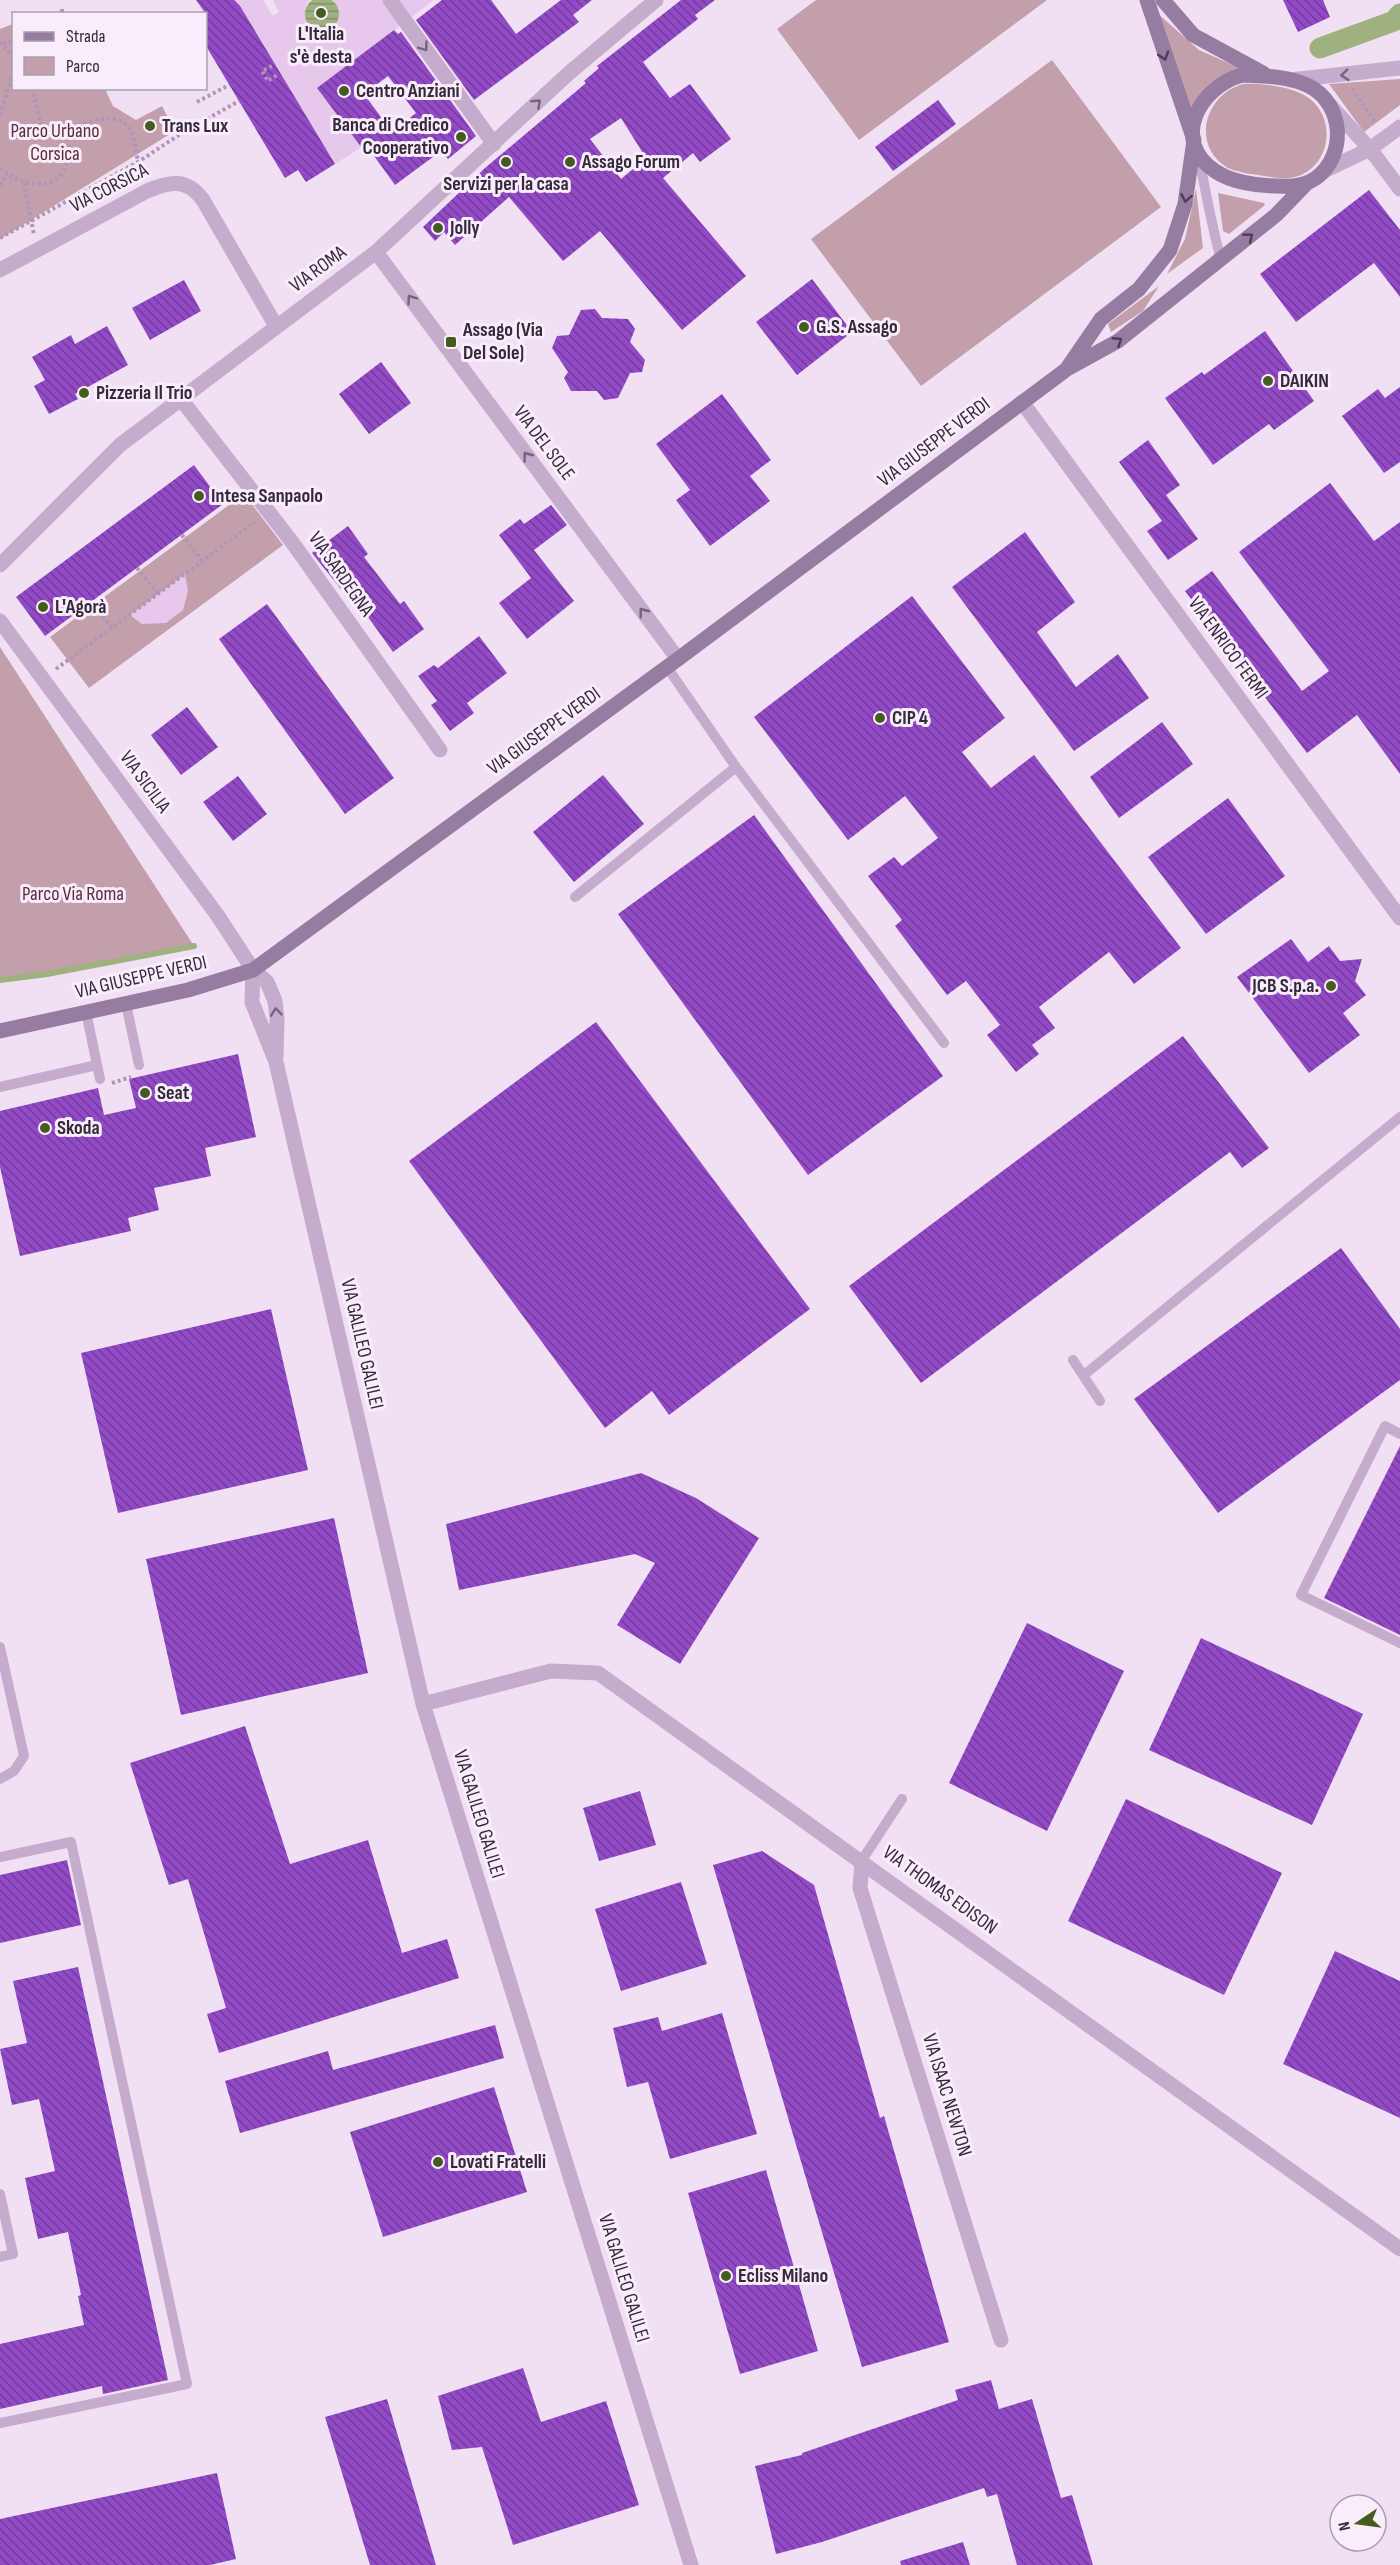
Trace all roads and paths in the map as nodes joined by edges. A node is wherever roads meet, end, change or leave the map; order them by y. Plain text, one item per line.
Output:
1 (390, 0) edge
2 (656, 0) edge
3 (1147, 0) edge
4 (1163, 0) edge
5 (2, 43) edge
6 (12, 56) edge
7 (272, 66) dead end
8 (1400, 68) edge
9 (277, 75) dead end
10 (12, 76) edge
11 (1271, 77) junction
12 (1290, 80) junction
13 (1346, 81) dead end
14 (229, 85) dead end
15 (32, 90) edge
16 (239, 101) dead end
17 (197, 102) dead end
18 (1328, 103) junction
19 (0, 115) edge
20 (207, 119) dead end
21 (1376, 123) dead end
22 (1400, 127) edge
23 (65, 131) junction
24 (182, 133) dead end
25 (1194, 140) junction
26 (494, 144) junction
27 (1370, 149) junction
28 (138, 162) junction
29 (0, 168) edge
30 (1324, 171) junction
31 (7, 174) junction
32 (24, 182) junction
33 (1307, 183) junction
34 (0, 185) edge
35 (1400, 189) edge
36 (31, 221) junction
37 (0, 238) edge
38 (36, 250) junction
39 (376, 252) junction
40 (1221, 259) junction
41 (0, 270) edge
42 (276, 326) junction
43 (1067, 369) junction
44 (180, 398) junction
45 (1022, 402) junction
46 (268, 512) junction
47 (182, 535) dead end
48 (202, 561) junction
49 (0, 565) edge
50 (137, 568) dead end
51 (158, 594) junction
52 (91, 602) dead end
53 (0, 621) edge
54 (112, 628) junction
55 (672, 663) junction
56 (43, 679) junction
57 (440, 750) dead end
58 (736, 767) junction
59 (575, 897) dead end
60 (1400, 918) edge
61 (253, 970) junction
62 (126, 1004) junction
63 (86, 1012) junction
64 (0, 1031) edge
65 (944, 1043) dead end
66 (276, 1062) junction
67 (97, 1065) junction
68 (139, 1065) joint
69 (100, 1079) joint
70 (0, 1087) edge
71 (1400, 1117) edge
72 (1074, 1360) dead end
73 (1084, 1374) junction
74 (1100, 1401) dead end
75 (1400, 1434) edge
76 (1400, 1643) edge
77 (0, 1647) edge
78 (423, 1704) junction
79 (0, 1779) edge
80 (903, 1799) dead end
81 (0, 1857) edge
82 (862, 1860) junction
83 (0, 2194) edge
84 (1400, 2249) edge
85 (0, 2257) edge
86 (1001, 2340) dead end
87 (0, 2423) edge
88 (691, 2565) edge

1 -> 26 street
26 -> 2 street, VIA ROMA
3 -> 25 main road
4 - 11 main road
5 - 6 path
7 - 9 path
8 -> 12 street
10 - 19 path
11 - 12 main road
11 - 25 main road
12 - 18 main road
13 - 21 path
14 - 17 path
15 - 23 path
16 - 20 path
18 - 27 street
18 - 30 main road
22 - 27 street
23 - 28 path
23 - 32 path
24 - 28 path
25 - 33 main road
25 - 40 lane
25 -> 43 main road, VIA GIUSEPPE VERDI
26 - 39 street, VIA ROMA
27 - 30 street
27 - 35 street
28 - 36 path
29 - 31 path
30 - 33 main road
31 - 32 path
31 - 34 path
32 - 36 path
40 -> 33 main road, VIA GIUSEPPE VERDI
36 - 37 path
36 - 38 path
38 - 41 street, VIA CORSICA
38 - 42 street, VIA CORSICA
39 - 42 street, VIA ROMA
55 -> 39 street, VIA DEL SOLE
43 -> 40 main road, VIA GIUSEPPE VERDI
42 - 44 street, VIA ROMA
43 - 45 main road, VIA GIUSEPPE VERDI
44 - 46 street, VIA SARDEGNA
44 - 49 street, VIA ROMA
45 - 55 main road, VIA GIUSEPPE VERDI
45 - 60 street, VIA ENRICO FERMI
46 - 48 path
46 - 57 street, VIA SARDEGNA
47 - 48 path
48 - 51 path
50 - 51 path
51 - 54 path
52 - 54 path
53 - 56 street, VIA SICILIA
54 - 56 path
55 - 58 lane
55 - 61 main road, VIA GIUSEPPE VERDI
56 - 61 street, VIA SICILIA
58 - 59 lane
58 - 65 lane
61 - 62 main road, VIA GIUSEPPE VERDI
61 - 66 street, VIA GALILEO GALILEI
66 -> 61 street, VIA GALILEO GALILEI
62 - 63 main road, VIA GIUSEPPE VERDI
62 - 68 lane
63 - 64 main road, VIA GIUSEPPE VERDI
63 - 67 lane
66 - 78 street, VIA GALILEO GALILEI
67 - 69 lane
67 - 70 lane
68 - 69 path
71 - 73 lane
72 - 73 lane
73 - 74 lane
75 - 76 lane
77 - 79 lane
78 - 82 street, VIA THOMAS EDISON
78 - 88 street, VIA GALILEO GALILEI
80 - 82 lane
81 - 87 lane
82 - 84 street, VIA THOMAS EDISON
82 - 86 street, VIA ISAAC NEWTON
83 - 85 lane

